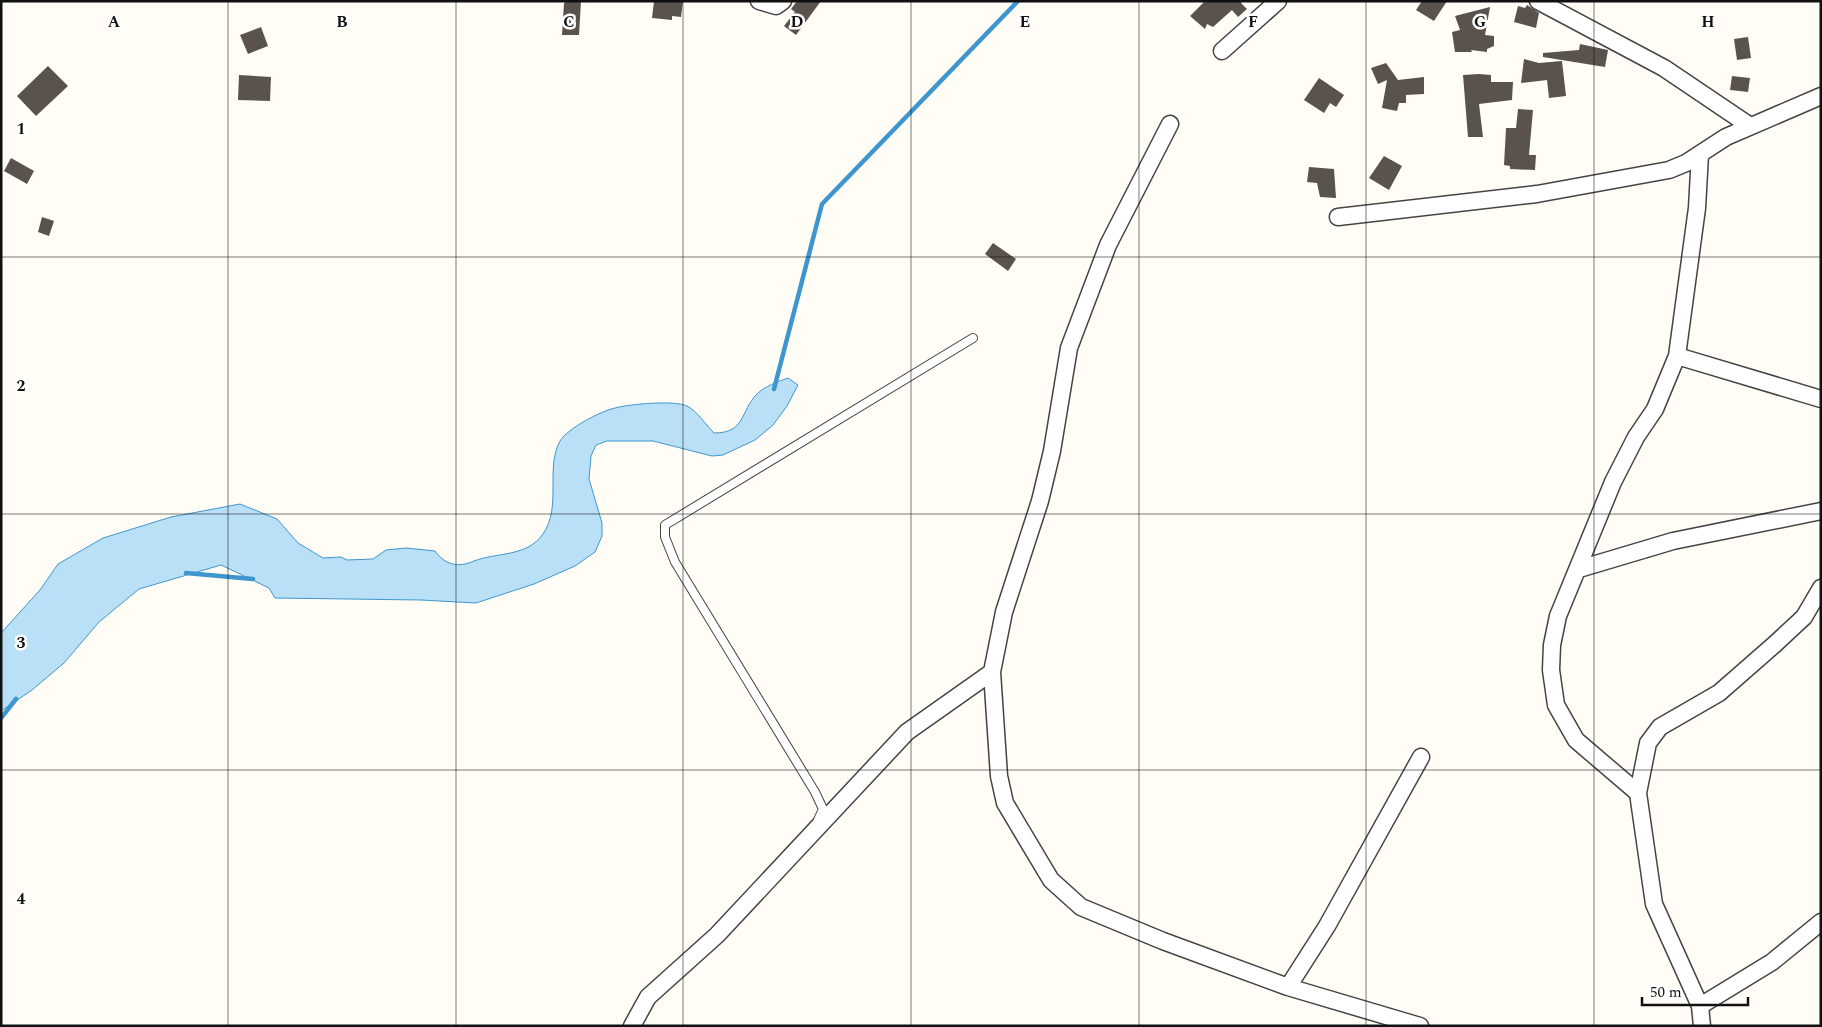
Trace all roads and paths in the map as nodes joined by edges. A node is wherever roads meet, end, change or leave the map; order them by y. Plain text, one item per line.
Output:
1 (759, 1) edge
2 (783, 1) edge
3 (1278, 1) edge
4 (1538, 1) edge
5 (1222, 51) dead end
6 (1821, 96) edge
7 (1170, 124) dead end
8 (1750, 126) junction
9 (1700, 154) junction
10 (1338, 217) dead end
11 (973, 338) dead end
12 (1677, 356) junction
13 (1821, 399) edge
14 (1821, 511) edge
15 (1578, 569) junction
16 (1821, 588) edge
17 (992, 672) junction
18 (1421, 756) dead end
19 (1638, 793) junction
20 (813, 831) junction
21 (1821, 922) edge
22 (1288, 987) junction
23 (1700, 1006) junction
24 (632, 1026) edge
25 (1420, 1026) edge
26 (1702, 1026) edge

1 - 2 street
3 - 5 street
4 - 8 street
6 - 8 street
7 - 17 street
8 - 9 street
9 - 10 street
9 - 12 street
11 - 20 lane
12 - 13 street
12 - 15 street
14 - 15 street
15 - 19 street
16 - 19 street
17 - 20 street
17 - 22 street
18 - 22 street
19 - 23 street
20 - 24 street
21 - 23 street
22 - 25 street
23 - 26 street

